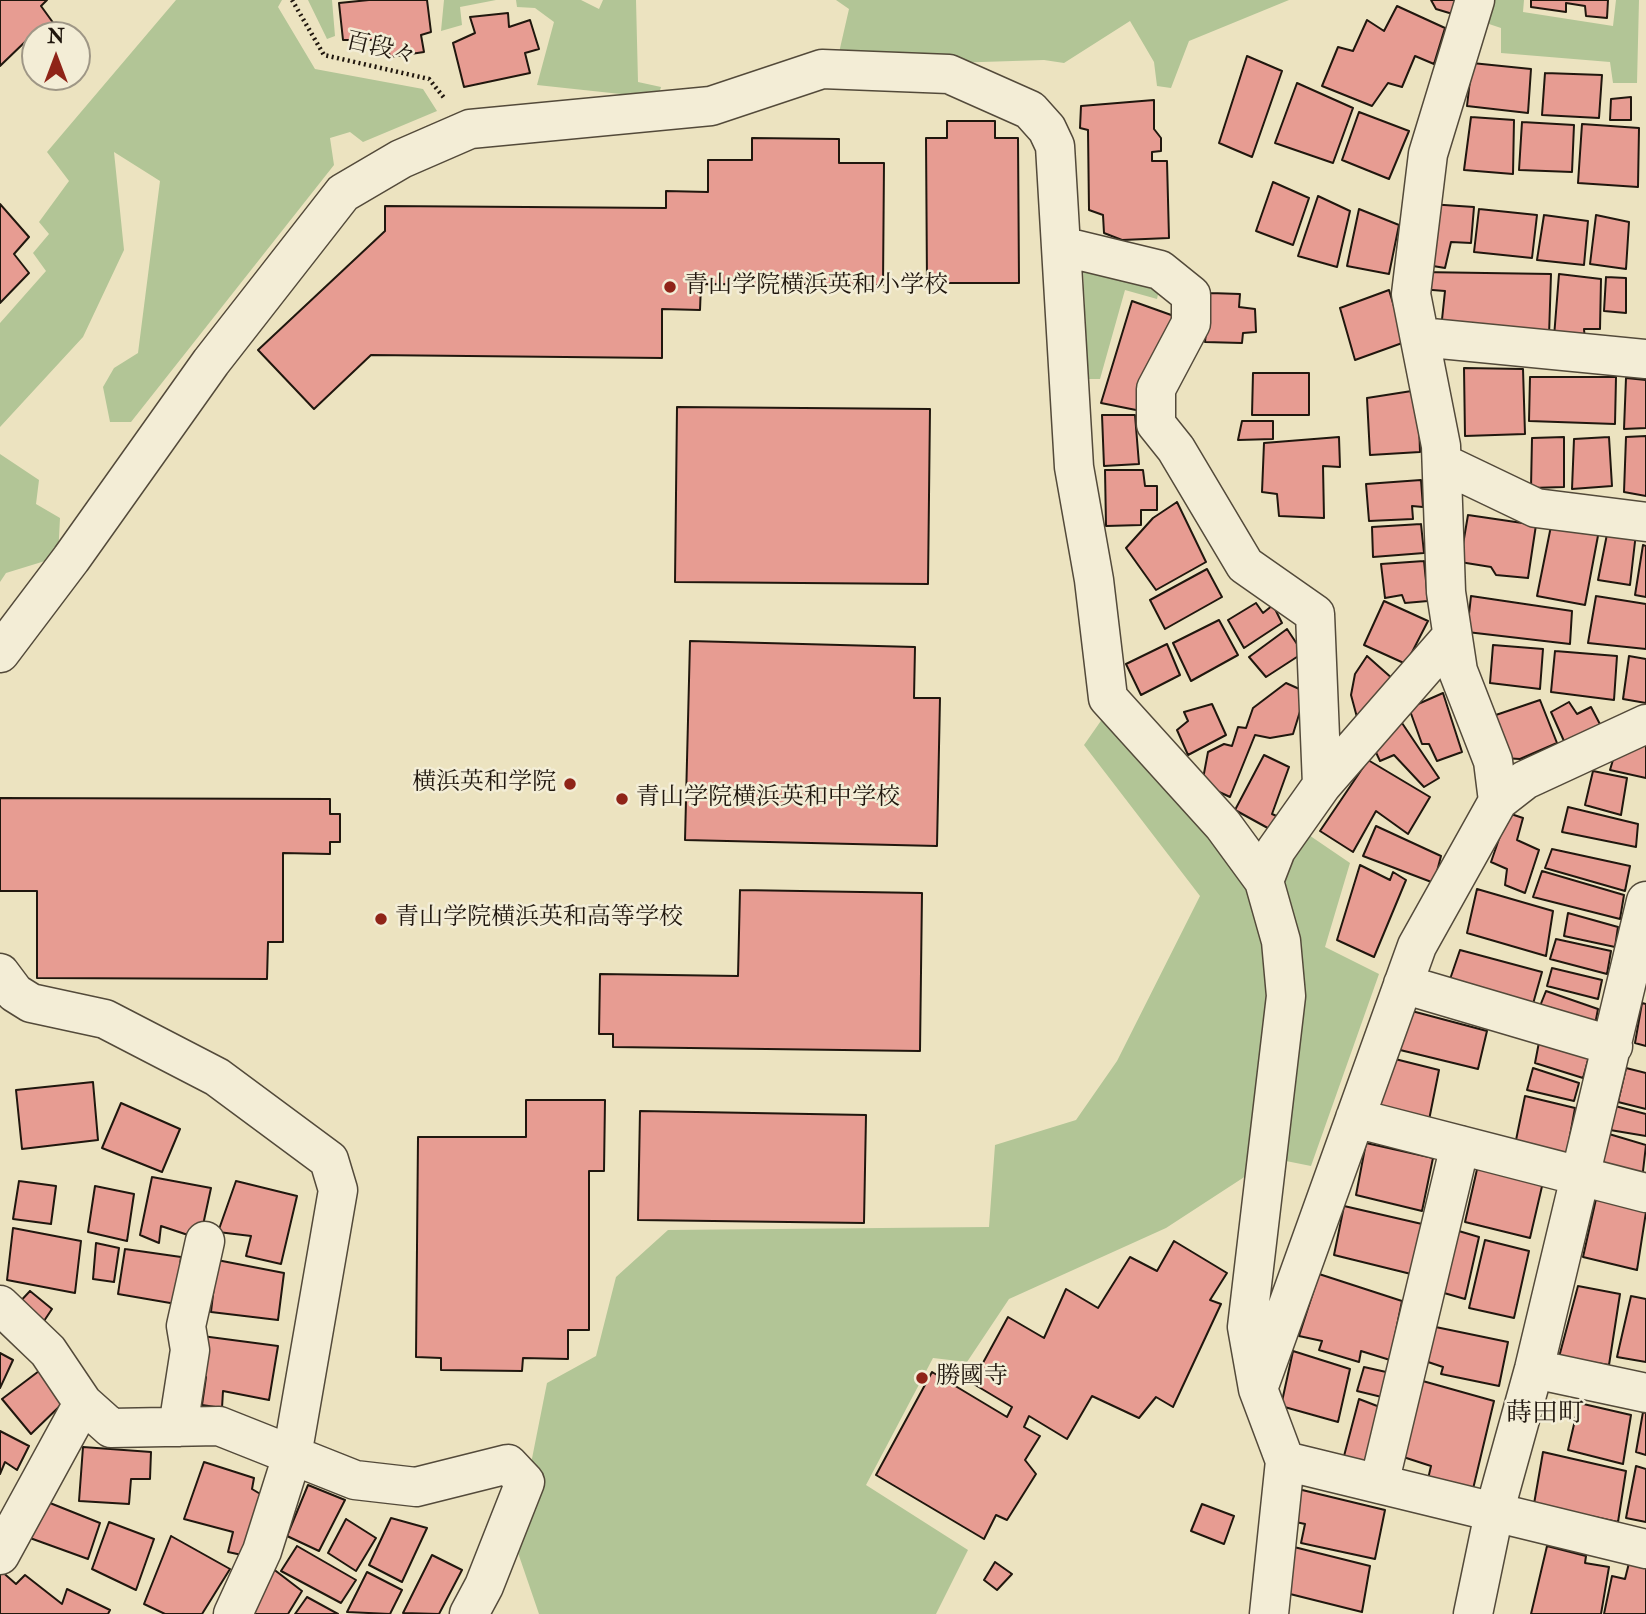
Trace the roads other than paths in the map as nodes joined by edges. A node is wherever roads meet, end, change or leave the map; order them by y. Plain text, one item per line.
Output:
1 (1475, 0) edge
2 (1061, 246) junction
3 (1419, 337) junction
4 (1646, 359) edge
5 (1442, 463) junction
6 (1646, 522) edge
7 (1452, 636) junction
8 (0, 653) edge
9 (1646, 724) edge
10 (1322, 785) junction
11 (1498, 801) junction
12 (1264, 881) junction
13 (1645, 910) edge
14 (0, 973) edge
15 (1403, 984) junction
16 (1613, 1046) junction
17 (1355, 1118) junction
18 (1460, 1145) junction
19 (1581, 1176) junction
20 (1646, 1193) edge
21 (205, 1241) dead end
22 (0, 1305) edge
23 (1534, 1369) junction
24 (1258, 1389) junction
25 (1646, 1393) edge
26 (83, 1403) junction
27 (178, 1427) junction
28 (292, 1456) junction
29 (1284, 1461) junction
30 (1379, 1484) junction
31 (1494, 1513) junction
32 (1646, 1549) edge
33 (0, 1555) edge
34 (233, 1614) edge
35 (469, 1614) edge
36 (1269, 1614) edge
37 (1473, 1614) edge

1 - 3 street
2 - 8 street
2 - 10 street
2 - 12 street
3 - 4 street
3 - 5 street
5 - 6 street
5 - 7 street
7 - 10 street
7 - 11 street
9 - 11 street
10 - 12 street
11 - 15 street
12 - 24 street
13 - 16 street
14 - 28 street
15 - 16 street
15 - 17 street
16 - 19 street
17 - 18 street
17 - 24 street
18 - 19 street
18 - 30 street
19 - 20 street
19 - 23 street
21 - 27 street
22 - 26 street
23 - 25 street
23 - 31 street
24 - 29 street
26 - 27 street
26 - 33 street
27 - 28 street
28 - 34 street
28 - 35 street
29 - 30 street
29 - 36 street
30 - 31 street
31 - 32 street
31 - 37 street

